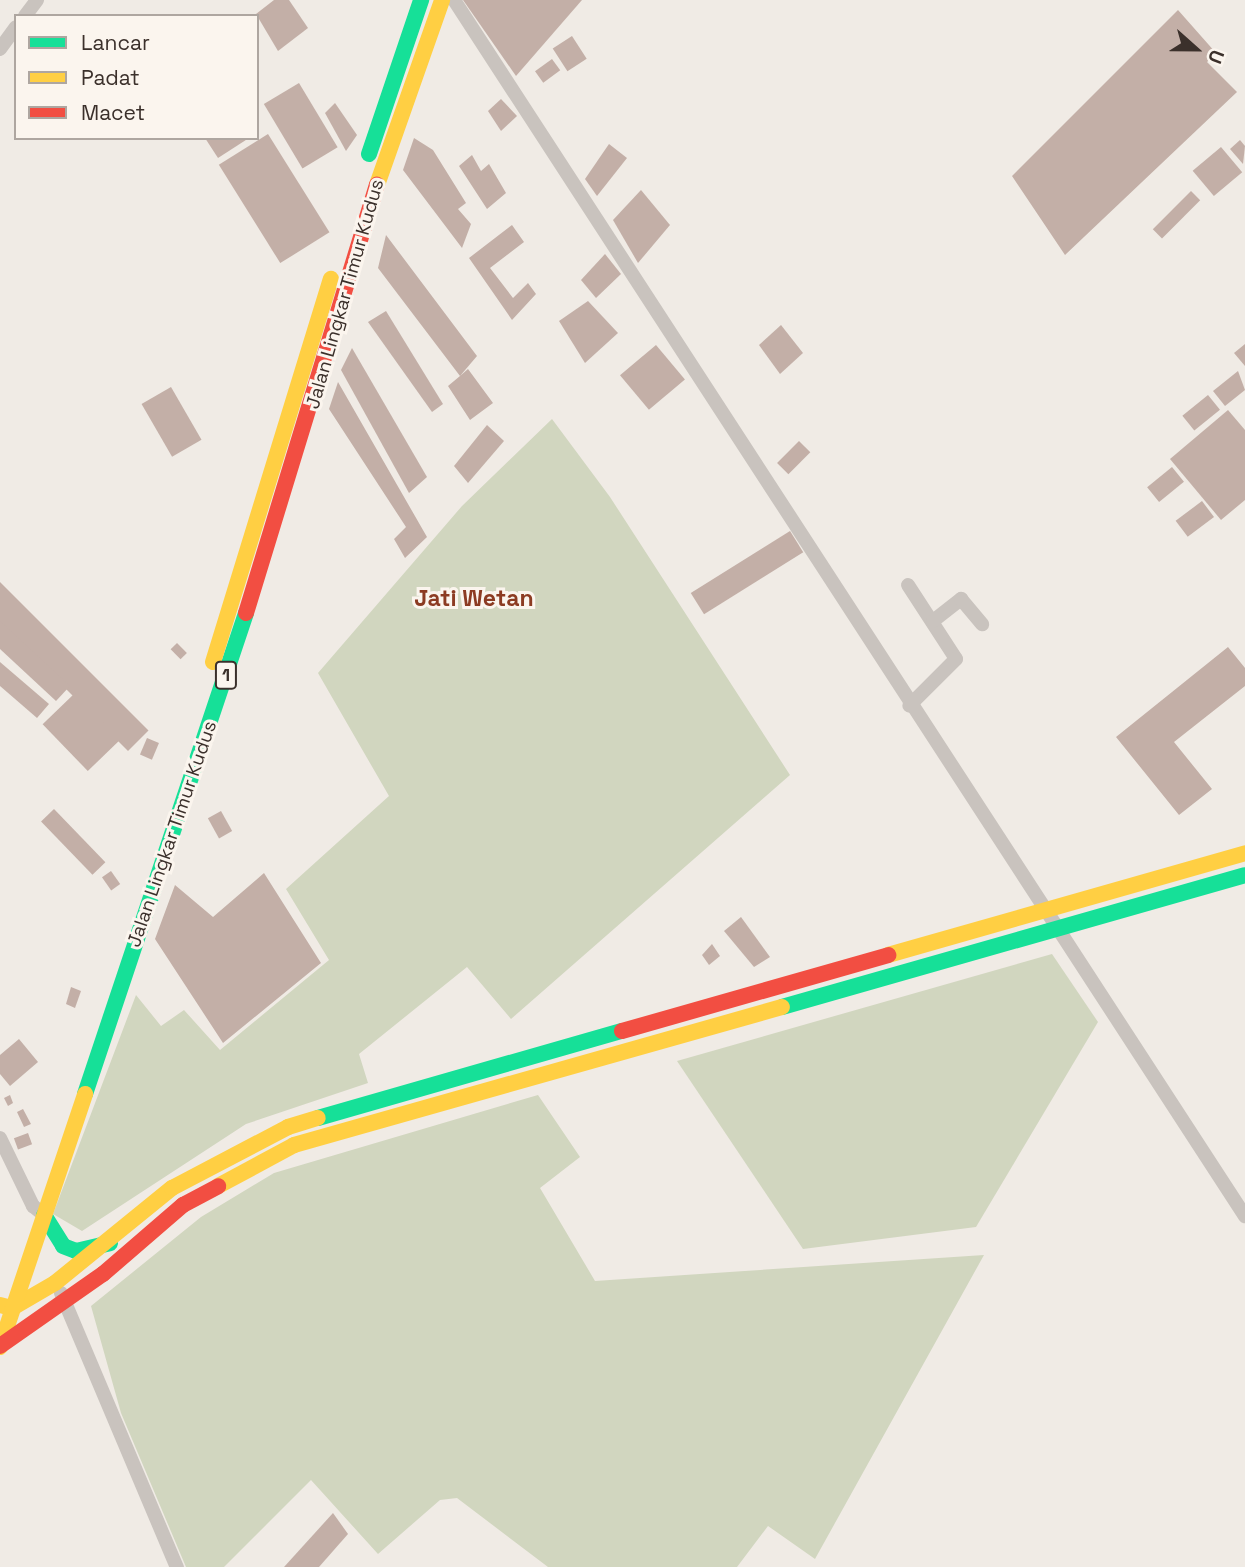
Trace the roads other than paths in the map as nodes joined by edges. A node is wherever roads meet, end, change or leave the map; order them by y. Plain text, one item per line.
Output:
1 (421, 0) edge
2 (442, 0) edge
3 (454, 0) edge
4 (14, 30) edge
5 (0, 49) edge
6 (908, 585) dead end
7 (933, 621) junction
8 (982, 624) dead end
9 (909, 706) junction
10 (1245, 853) edge
11 (1245, 875) edge
12 (1048, 910) junction
13 (1061, 929) junction
14 (0, 1138) edge
15 (39, 1211) junction
16 (1245, 1216) edge
17 (110, 1243) junction
18 (55, 1283) junction
19 (64, 1299) junction
20 (4, 1303) edge
21 (0, 1346) edge
22 (177, 1567) edge

1 - 15 main road, Jalan Lingkar Timur Kudus / 1
2 - 15 main road, Jalan Lingkar Timur Kudus / 1
3 - 9 street
4 - 5 street
6 - 7 street
7 - 8 street
7 - 9 street
9 - 12 street
10 - 12 main road
11 - 13 main road
12 - 13 street
12 - 17 main road
13 - 16 street
13 - 19 main road
14 - 15 street
15 - 17 main road
15 - 20 main road, Jalan Lingkar Timur Kudus / 1
17 - 18 main road
18 - 19 street
18 - 20 main road
19 - 21 main road
19 - 22 street
20 - 21 main road, Jalan Lingkar Timur Kudus / 1

